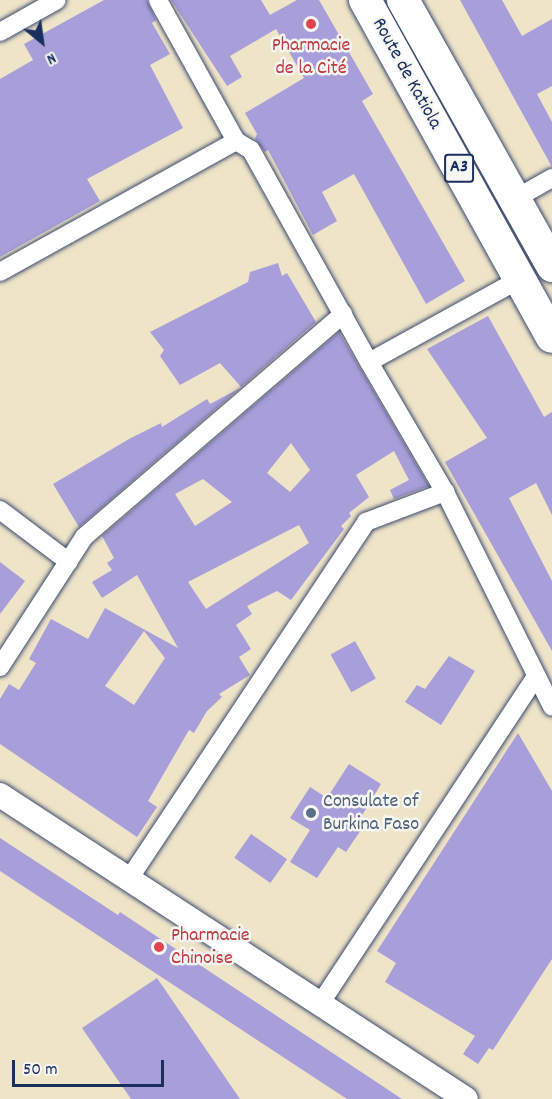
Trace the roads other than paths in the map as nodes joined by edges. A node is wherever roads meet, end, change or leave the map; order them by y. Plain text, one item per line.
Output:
1 (57, 0) edge
2 (158, 0) edge
3 (365, 0) edge
4 (403, 0) edge
5 (0, 32) edge
6 (236, 141) junction
7 (552, 178) edge
8 (515, 199) junction
9 (552, 266) edge
10 (0, 272) edge
11 (520, 279) junction
12 (343, 314) junction
13 (552, 337) edge
14 (369, 362) junction
15 (445, 492) junction
16 (0, 510) edge
17 (69, 562) junction
18 (0, 667) edge
19 (536, 677) junction
20 (552, 707) edge
21 (0, 795) edge
22 (129, 879) junction
23 (320, 1004) junction
24 (466, 1099) edge

1 - 5 street
2 - 6 street
3 - 11 highway, Route de Katiola / A3
4 - 8 highway, Route de Katiola / A3
6 - 10 street
6 - 12 street
7 - 8 street
8 - 9 highway, Route de Katiola / A3
11 - 13 highway, Route de Katiola / A3
11 - 14 street
12 - 14 street
12 - 17 street
14 - 15 street
15 - 19 street
15 - 22 street
16 - 17 street
17 - 18 street
19 - 20 street
19 - 23 street
21 - 22 main road
22 - 23 main road
23 - 24 main road

